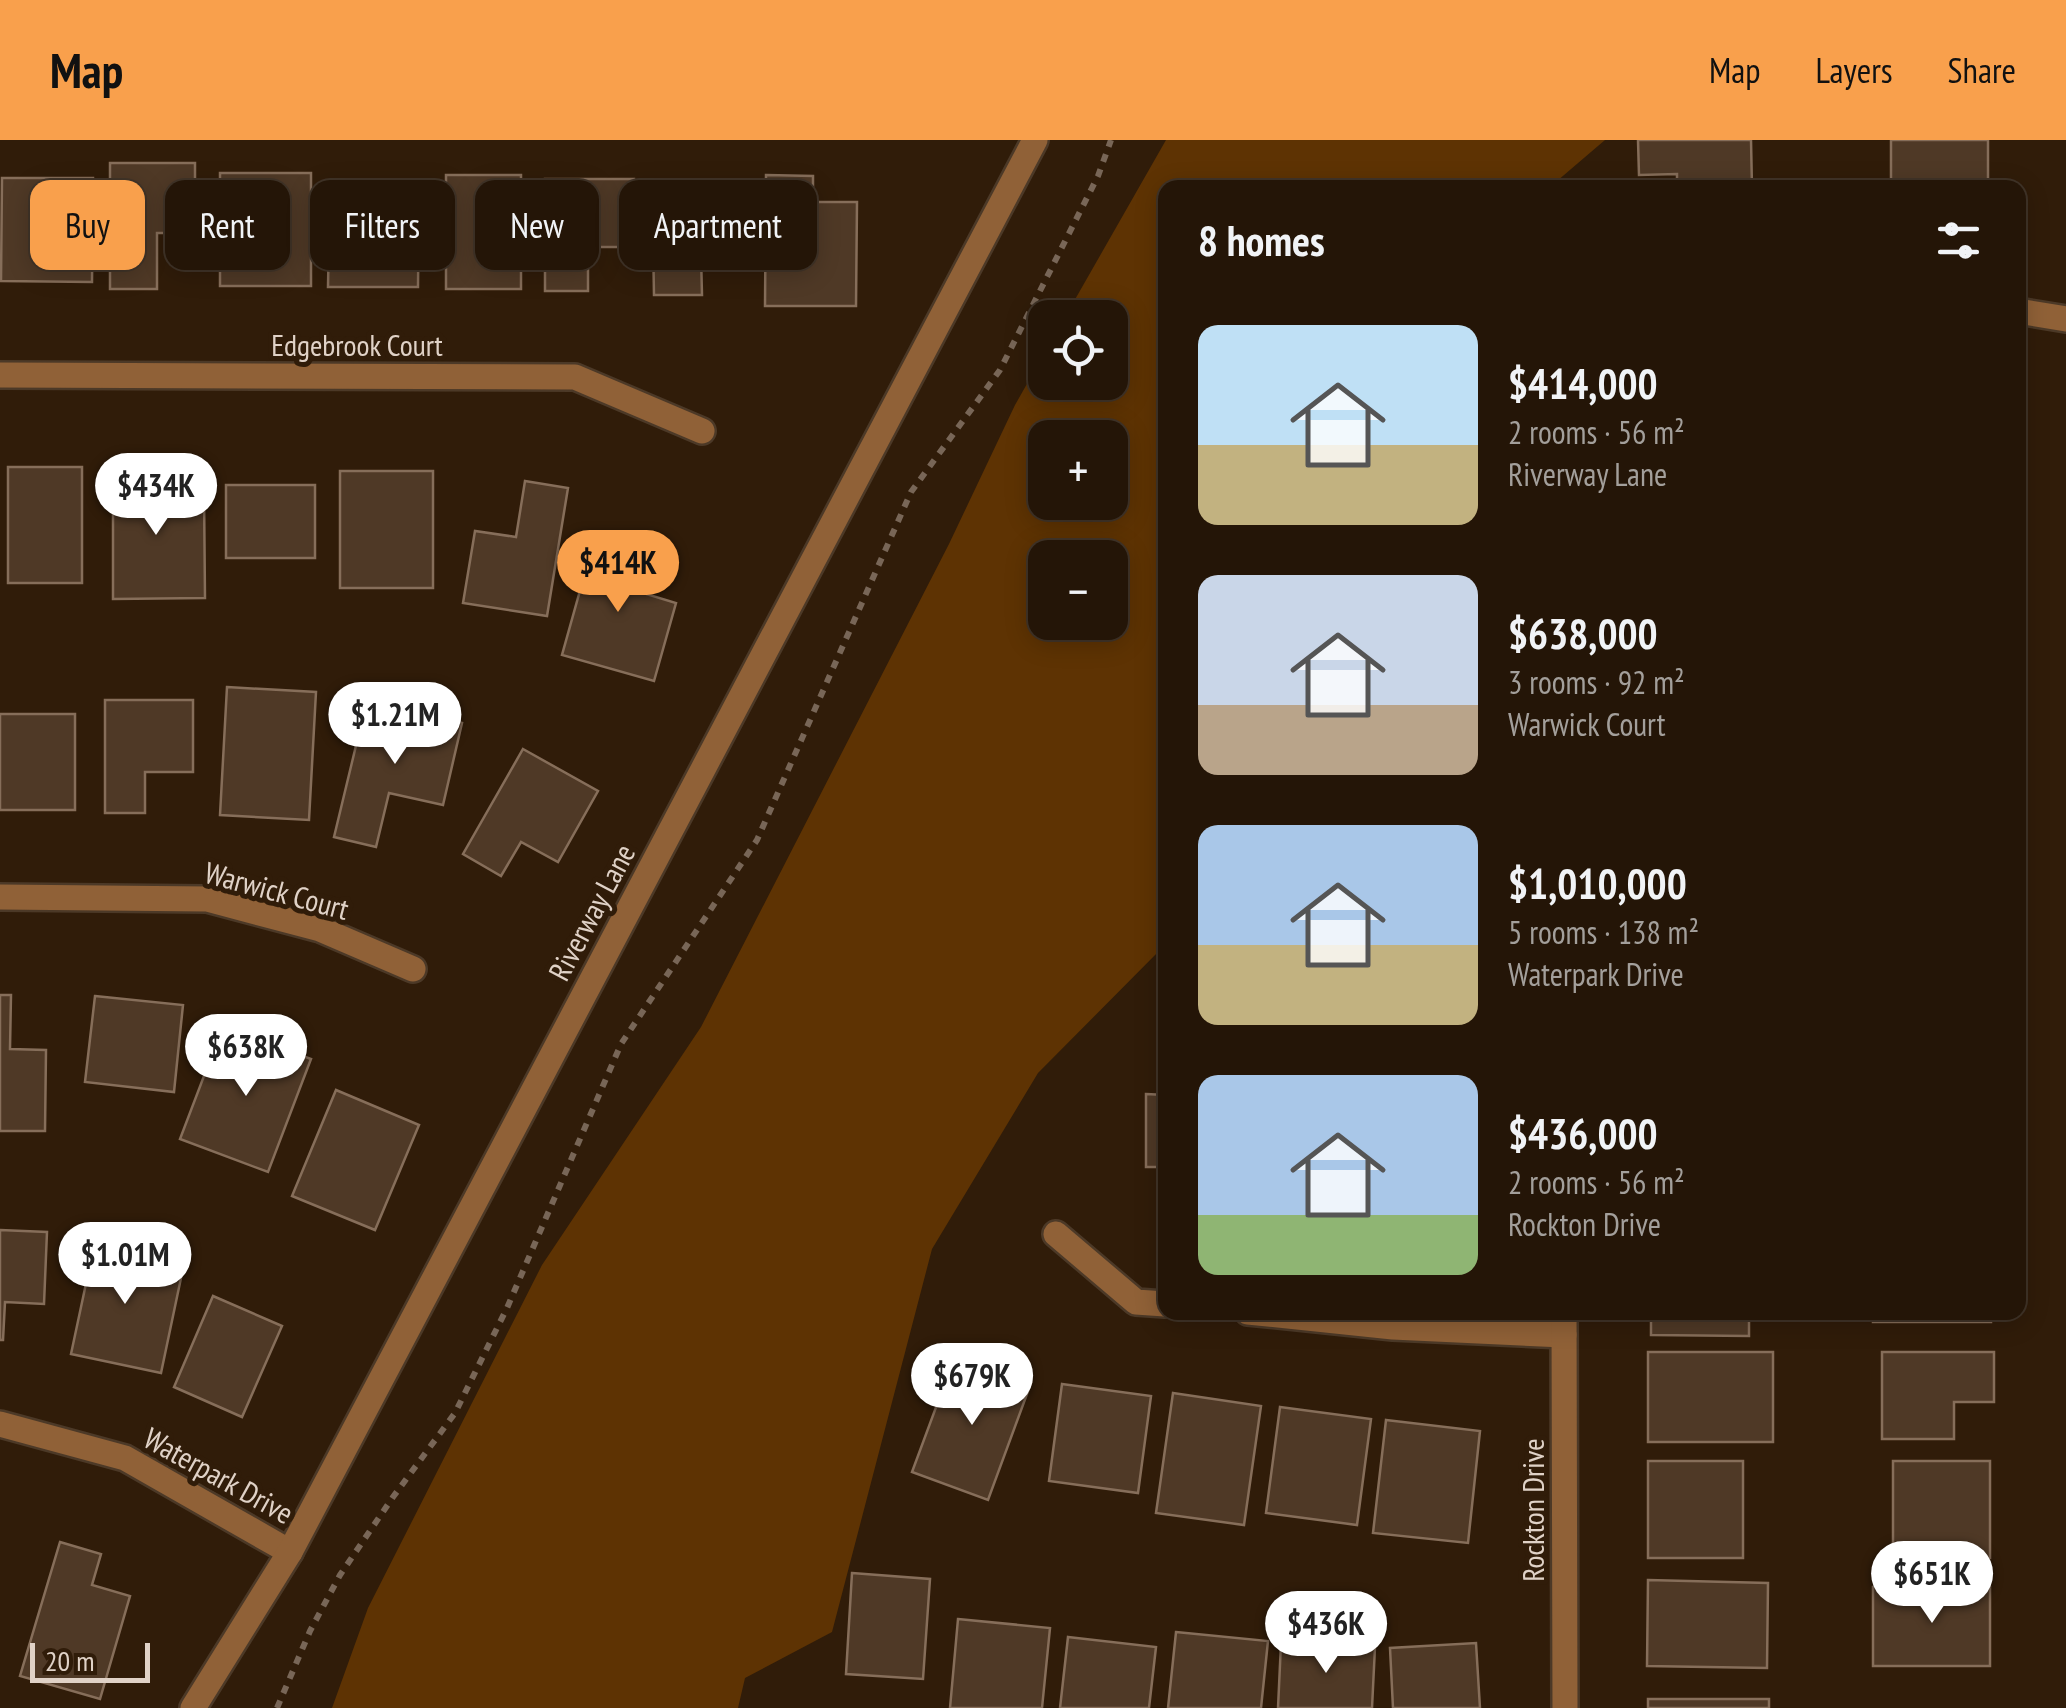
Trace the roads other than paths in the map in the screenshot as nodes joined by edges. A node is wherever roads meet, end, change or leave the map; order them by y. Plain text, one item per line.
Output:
1 (1036, 140) edge
2 (2026, 312) edge
3 (2066, 319) edge
4 (0, 376) edge
5 (702, 431) dead end
6 (0, 896) edge
7 (413, 969) dead end
8 (1056, 1234) dead end
9 (1158, 1304) edge
10 (1331, 1320) edge
11 (1564, 1324) edge
12 (0, 1424) edge
13 (290, 1552) junction
14 (193, 1708) edge
15 (1565, 1708) edge

1 - 13 street, Riverway Lane
2 - 3 street
4 - 5 street, Edgebrook Court
6 - 7 street, Warwick Court
8 - 9 street
10 - 11 street
11 - 15 street, Rockton Drive
12 - 13 street, Waterpark Drive
13 - 14 street, Riverway Lane

